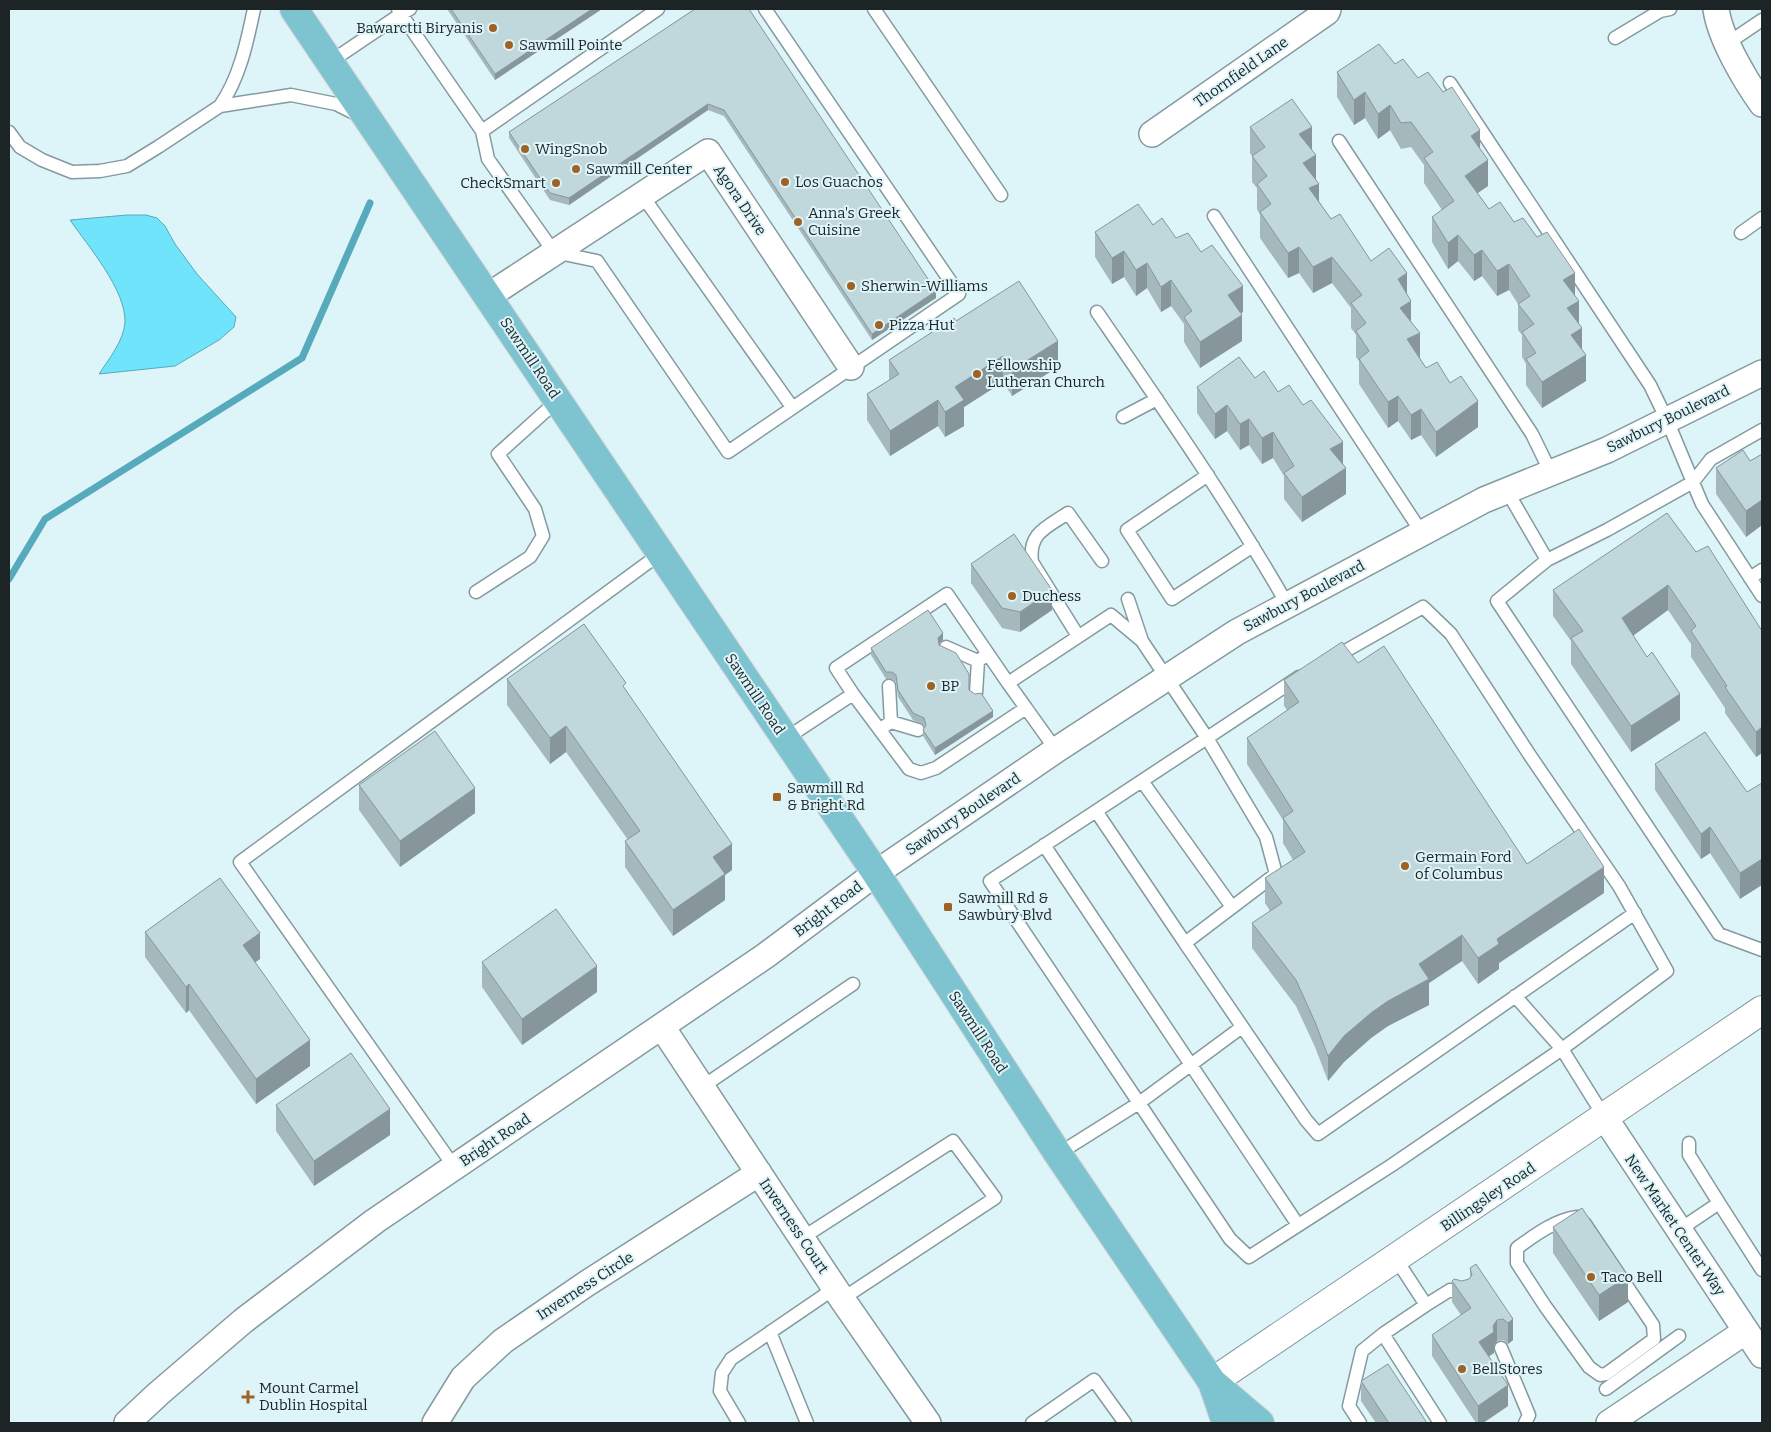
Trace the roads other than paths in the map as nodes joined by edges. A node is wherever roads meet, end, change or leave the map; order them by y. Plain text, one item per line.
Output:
1 (254, 9) edge
2 (294, 9) edge
3 (658, 9) edge
4 (765, 9) edge
5 (874, 9) edge
6 (1328, 9) edge
7 (1670, 9) edge
8 (1716, 9) edge
9 (403, 11) edge
10 (1762, 20) edge
11 (1615, 38) dead end
12 (1728, 43) junction
13 (330, 62) junction
14 (1450, 83) dead end
15 (1762, 104) edge
16 (220, 106) junction
17 (370, 121) junction
18 (482, 131) junction
19 (9, 132) edge
20 (1152, 134) dead end
21 (1338, 141) dead end
22 (642, 195) junction
23 (1001, 195) dead end
24 (1214, 216) dead end
25 (1762, 218) edge
26 (1741, 233) dead end
27 (554, 252) junction
28 (488, 296) junction
29 (1097, 312) dead end
30 (851, 367) junction
31 (1762, 373) edge
32 (1157, 399) junction
33 (558, 400) junction
34 (792, 407) junction
35 (1123, 417) dead end
36 (1667, 420) junction
37 (1762, 430) edge
38 (1551, 473) junction
39 (1208, 475) junction
40 (1693, 482) junction
41 (1507, 491) junction
42 (1422, 533) junction
43 (1254, 546) junction
44 (661, 553) junction
45 (1547, 560) junction
46 (1102, 561) dead end
47 (1762, 570) edge
48 (1750, 578) junction
49 (476, 592) dead end
50 (1762, 596) edge
51 (1128, 599) dead end
52 (1287, 604) junction
53 (1078, 636) junction
54 (1142, 642) junction
55 (946, 647) edge
56 (983, 657) junction
57 (1166, 678) junction
58 (1008, 683) junction
59 (889, 686) dead end
60 (976, 693) edge
61 (854, 694) junction
62 (1026, 708) junction
63 (891, 722) junction
64 (880, 729) junction
65 (918, 730) dead end
66 (1207, 738) junction
67 (785, 739) junction
68 (1056, 750) junction
69 (1142, 781) junction
70 (1096, 811) junction
71 (1044, 845) junction
72 (876, 872) junction
73 (1232, 907) junction
74 (1634, 913) junction
75 (1185, 943) junction
76 (1762, 950) edge
77 (853, 984) dead end
78 (1515, 996) junction
79 (1762, 1010) edge
80 (662, 1027) junction
81 (1242, 1027) junction
82 (1562, 1049) junction
83 (1191, 1065) junction
84 (702, 1087) junction
85 (1140, 1103) junction
86 (1605, 1118) junction
87 (1689, 1143) dead end
88 (1058, 1154) junction
89 (454, 1168) junction
90 (759, 1173) junction
91 (1719, 1203) junction
92 (1298, 1225) junction
93 (1679, 1230) junction
94 (802, 1238) junction
95 (1396, 1259) junction
96 (1762, 1270) edge
97 (839, 1293) junction
98 (1464, 1294) edge
99 (1426, 1306) junction
100 (1746, 1331) junction
101 (770, 1332) junction
102 (1383, 1334) junction
103 (1679, 1336) dead end
104 (1654, 1339) junction
105 (1501, 1348) dead end
106 (1663, 1349) junction
107 (1762, 1355) edge
108 (1212, 1382) junction
109 (1606, 1389) dead end
110 (127, 1423) edge
111 (435, 1423) edge
112 (739, 1423) edge
113 (807, 1423) edge
114 (928, 1423) edge
115 (1032, 1423) edge
116 (1125, 1423) edge
117 (1226, 1423) edge
118 (1260, 1423) edge
119 (1360, 1423) edge
120 (1440, 1423) edge
121 (1525, 1423) edge
122 (1608, 1423) edge

1 - 16 lane
2 - 13 main road, Sawmill Road
3 - 18 lane
4 - 30 lane
5 - 23 lane
6 - 20 street, Thornfield Lane
7 - 11 lane
8 - 12 street
9 - 13 lane
9 - 18 lane
10 - 12 lane
12 - 15 street
13 - 17 main road, Sawmill Road
14 - 36 lane
16 - 17 lane
16 - 19 lane
17 - 28 main road, Sawmill Road
18 - 27 lane
21 - 38 lane
22 - 27 street, Agora Drive
22 - 30 street, Agora Drive
22 - 34 lane
24 - 42 lane
25 - 26 lane
27 - 28 street, Agora Drive
27 - 34 lane
28 - 33 main road, Sawmill Road
29 - 32 lane
30 - 34 lane
31 - 36 street, Sawbury Boulevard
32 - 35 lane
32 - 39 lane
33 - 44 main road, Sawmill Road
33 - 49 lane
36 - 38 street, Sawbury Boulevard
36 - 40 lane
37 - 40 lane
38 - 41 street, Sawbury Boulevard
39 - 43 lane
39 - 43 lane
40 - 45 lane
40 - 48 lane
41 - 42 street, Sawbury Boulevard
41 - 45 lane
42 - 52 street, Sawbury Boulevard
43 - 52 lane
44 - 67 main road, Sawmill Road
44 - 89 lane
45 - 76 lane
46 - 53 lane
47 - 48 lane
48 - 50 lane
51 - 54 lane
52 - 57 street, Sawbury Boulevard
53 - 54 lane
53 - 58 lane
54 - 57 lane
55 - 56 lane
56 - 58 lane
56 - 60 lane
56 - 61 lane
57 - 66 lane
57 - 68 street, Sawbury Boulevard
58 - 62 lane
59 - 63 lane
61 - 64 lane
61 - 67 lane
62 - 64 lane
62 - 68 lane
63 - 64 lane
63 - 65 lane
66 - 69 lane
66 - 73 lane
66 - 74 lane
67 - 72 main road, Sawmill Road
68 - 72 street, Sawbury Boulevard
69 - 70 lane
69 - 73 lane
70 - 71 lane
70 - 75 lane
71 - 83 lane
71 - 85 lane
72 - 80 street, Bright Road
72 - 88 main road, Sawmill Road
73 - 75 lane
74 - 78 lane
74 - 82 lane
75 - 81 lane
77 - 84 lane
78 - 81 lane
78 - 82 lane
79 - 86 street, Billingsley Road
80 - 84 street, Inverness Court
80 - 89 street, Bright Road
81 - 83 lane
82 - 86 lane
82 - 92 lane
83 - 85 lane
83 - 92 lane
84 - 90 street, Inverness Court
85 - 88 lane
85 - 92 lane
86 - 93 street, New Market Center Way
86 - 95 street, Billingsley Road
87 - 91 lane
88 - 108 main road, Sawmill Road
89 - 110 street, Bright Road
90 - 94 street, Inverness Court
90 - 111 street, Inverness Circle
91 - 93 lane
91 - 96 lane
93 - 100 street, New Market Center Way
94 - 97 street, Inverness Court
94 - 97 lane
95 - 99 lane
95 - 108 street, Billingsley Road
97 - 101 lane
97 - 114 street, Inverness Court
98 - 99 lane
99 - 102 lane
100 - 107 street, New Market Center Way
100 - 122 street
101 - 112 lane
101 - 113 lane
102 - 119 lane
102 - 120 lane
103 - 106 lane
104 - 104 lane
104 - 106 lane
105 - 121 lane
106 - 109 lane
108 - 117 main road, Sawmill Road
108 - 118 main road, Sawmill Road
115 - 116 lane

